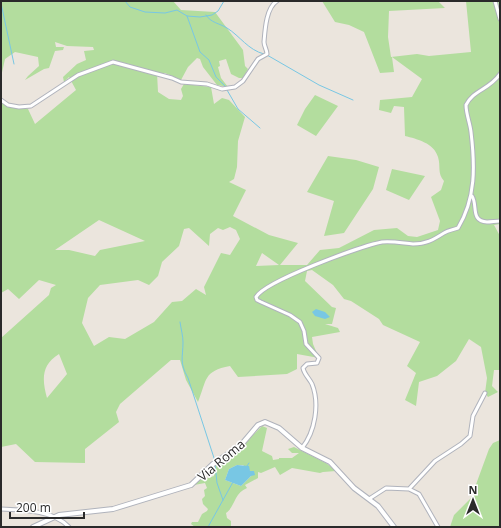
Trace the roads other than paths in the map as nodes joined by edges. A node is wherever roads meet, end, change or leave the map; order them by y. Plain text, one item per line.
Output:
1 (277, 1) edge
2 (495, 1) edge
3 (500, 19) edge
4 (500, 74) edge
5 (1, 100) edge
6 (472, 196) junction
7 (500, 221) edge
8 (485, 393) dead end
9 (302, 448) junction
10 (409, 489) junction
11 (369, 498) junction
12 (1, 509) edge
13 (52, 517) junction
14 (33, 527) edge
15 (69, 527) edge
16 (394, 527) edge
17 (438, 527) edge

1 - 5 street
2 - 3 street
4 - 6 street
6 - 7 street
6 - 9 street
8 - 10 street
9 - 11 main road, Via Roma
9 - 13 main road, Via Roma
10 - 11 street
10 - 17 street
11 - 16 main road, Via Roma
12 - 13 street
13 - 14 main road, Via Roma
13 - 15 street

